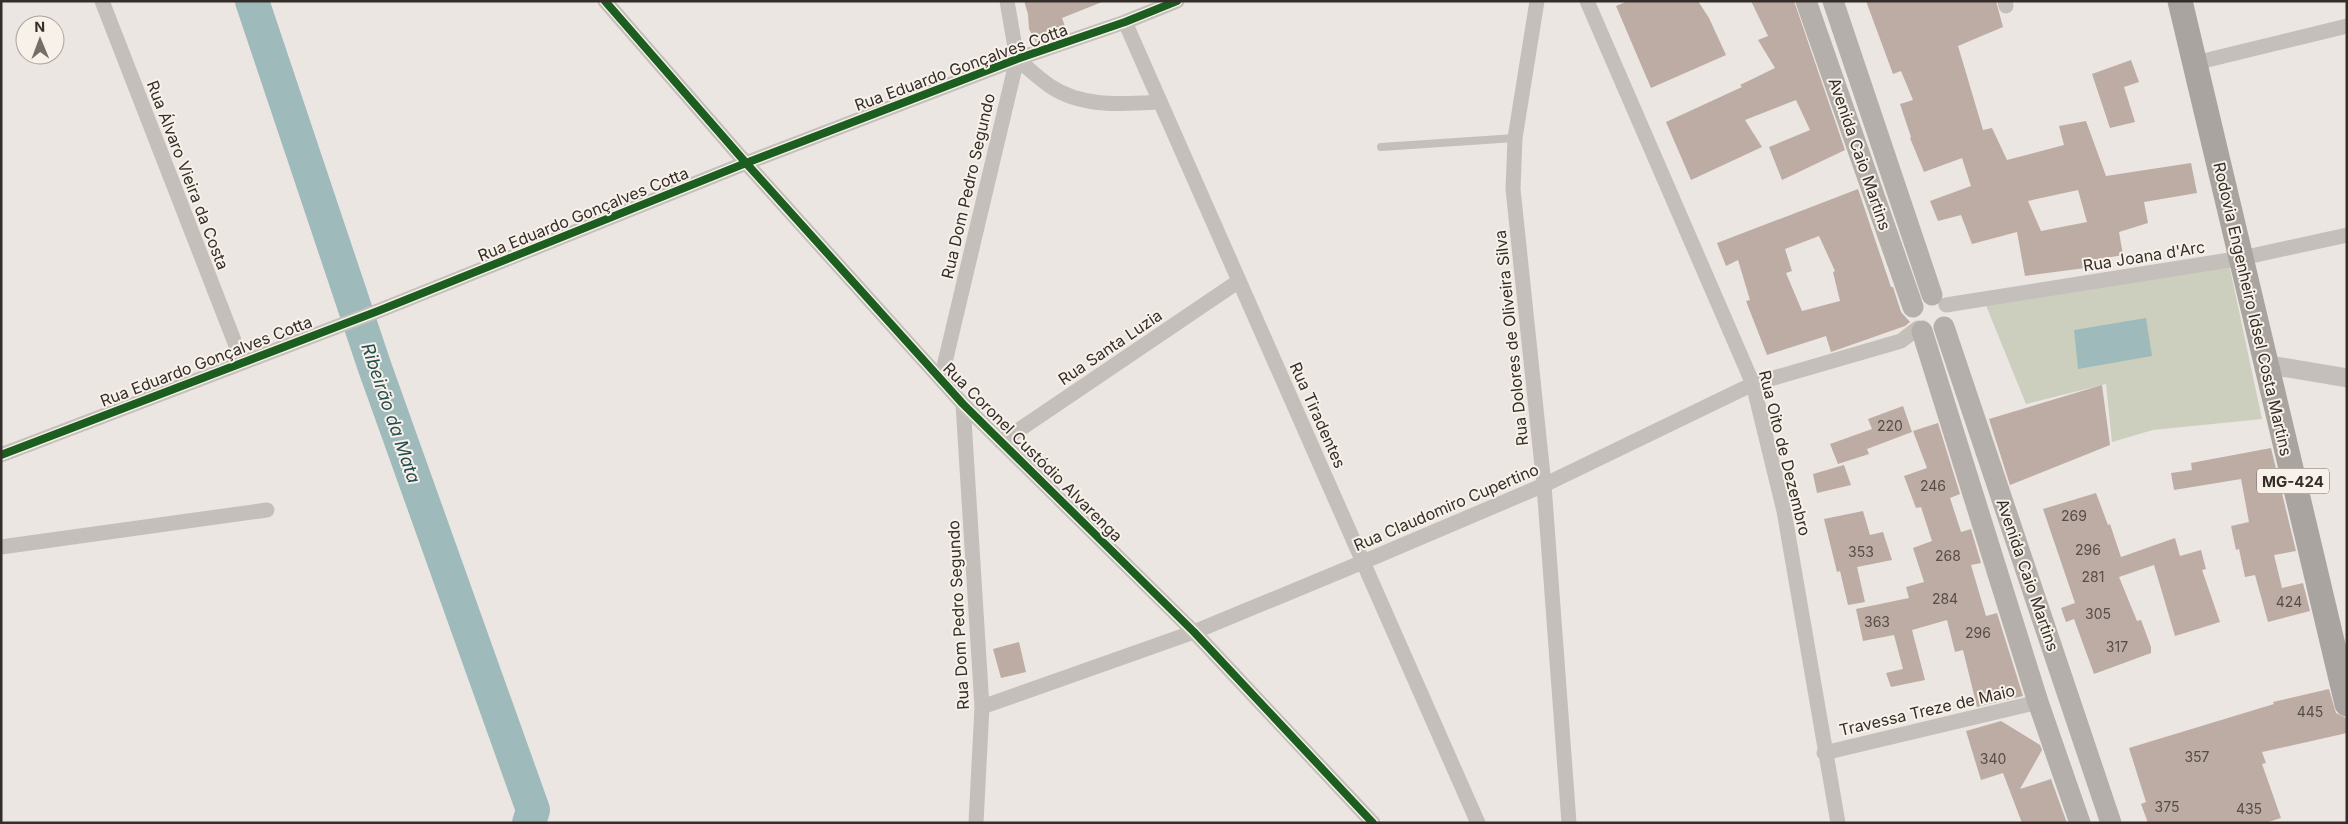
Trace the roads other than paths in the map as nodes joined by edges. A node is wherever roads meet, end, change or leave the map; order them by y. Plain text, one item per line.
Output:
1 (102, 1) edge
2 (605, 1) edge
3 (1008, 1) edge
4 (1177, 1) edge
5 (1537, 1) edge
6 (1587, 1) edge
7 (1806, 1) edge
8 (1833, 1) edge
9 (2180, 1) edge
10 (1125, 22) junction
11 (2347, 26) edge
12 (1016, 59) junction
13 (2195, 63) junction
14 (1160, 102) junction
15 (1515, 138) junction
16 (1381, 147) dead end
17 (746, 163) junction
18 (2347, 235) edge
19 (2242, 258) junction
20 (1239, 281) junction
21 (1939, 300) junction
22 (1913, 306) junction
23 (1944, 327) junction
24 (1920, 330) junction
25 (242, 361) junction
26 (2264, 364) junction
27 (2347, 378) edge
28 (941, 379) junction
29 (1753, 384) junction
30 (962, 404) junction
31 (1001, 442) junction
32 (1, 455) edge
33 (1544, 484) junction
34 (267, 510) dead end
35 (1, 547) edge
36 (1363, 562) junction
37 (1194, 632) junction
38 (2038, 702) junction
39 (2347, 704) edge
40 (982, 707) junction
41 (1824, 753) junction
42 (976, 823) edge
43 (1373, 823) edge
44 (1478, 823) edge
45 (1569, 823) edge
46 (1838, 823) edge
47 (2080, 823) edge
48 (2112, 823) edge

1 - 25 street, Rua Álvaro Vieira da Costa
2 - 17 street, Rua Coronel Custódio Alvarenga
3 - 12 street, Rua Dom Pedro Segundo
4 - 10 street, Rua Eduardo Gonçalves Cotta
5 - 15 street, Rua Dolores de Oliveira Silva
6 - 29 street, Rua Oito de Dezembro
7 - 22 main road, Avenida Caio Martins
8 - 21 main road, Avenida Caio Martins
9 - 13 highway, Rodovia Engenheiro Idsel Costa Martins / MG-424
10 - 12 street, Rua Eduardo Gonçalves Cotta
10 - 14 street, Rua Tiradentes
11 - 13 street
12 - 14 street
12 - 17 street, Rua Eduardo Gonçalves Cotta
12 - 28 street, Rua Dom Pedro Segundo
13 - 19 highway, Rodovia Engenheiro Idsel Costa Martins / MG-424
14 - 20 street, Rua Tiradentes
15 - 16 lane
15 - 33 street, Rua Dolores de Oliveira Silva
17 - 25 street, Rua Eduardo Gonçalves Cotta
17 - 28 street, Rua Coronel Custódio Alvarenga
18 - 19 street, Rua Joana d'Arc
19 - 21 street, Rua Joana d'Arc
19 - 26 highway, Rodovia Engenheiro Idsel Costa Martins / MG-424
20 - 31 street, Rua Santa Luzia
20 - 36 street, Rua Tiradentes
21 - 22 main road
21 - 23 main road
22 - 24 main road
23 - 24 main road
23 - 48 main road, Avenida Caio Martins
24 - 29 street, Rua Claudomiro Cupertino
24 - 38 main road, Avenida Caio Martins
25 - 32 street, Rua Eduardo Gonçalves Cotta
26 - 27 street
26 - 39 highway, Rodovia Engenheiro Idsel Costa Martins / MG-424
28 - 30 street, Rua Coronel Custódio Alvarenga
29 - 33 street, Rua Claudomiro Cupertino
29 - 41 street, Rua Oito de Dezembro
30 - 31 street, Rua Coronel Custódio Alvarenga
30 - 40 street, Rua Dom Pedro Segundo
31 - 37 street, Rua Coronel Custódio Alvarenga
33 - 36 street, Rua Claudomiro Cupertino
33 - 45 street, Rua Dolores de Oliveira Silva
34 - 35 street
36 - 37 street, Rua Claudomiro Cupertino
36 - 44 street, Rua Tiradentes
37 - 40 street, Rua Claudomiro Cupertino
37 - 43 street, Rua Coronel Custódio Alvarenga
38 - 41 street, Travessa Treze de Maio
38 - 47 main road, Avenida Caio Martins
40 - 42 street, Rua Dom Pedro Segundo
41 - 46 street, Rua Oito de Dezembro

